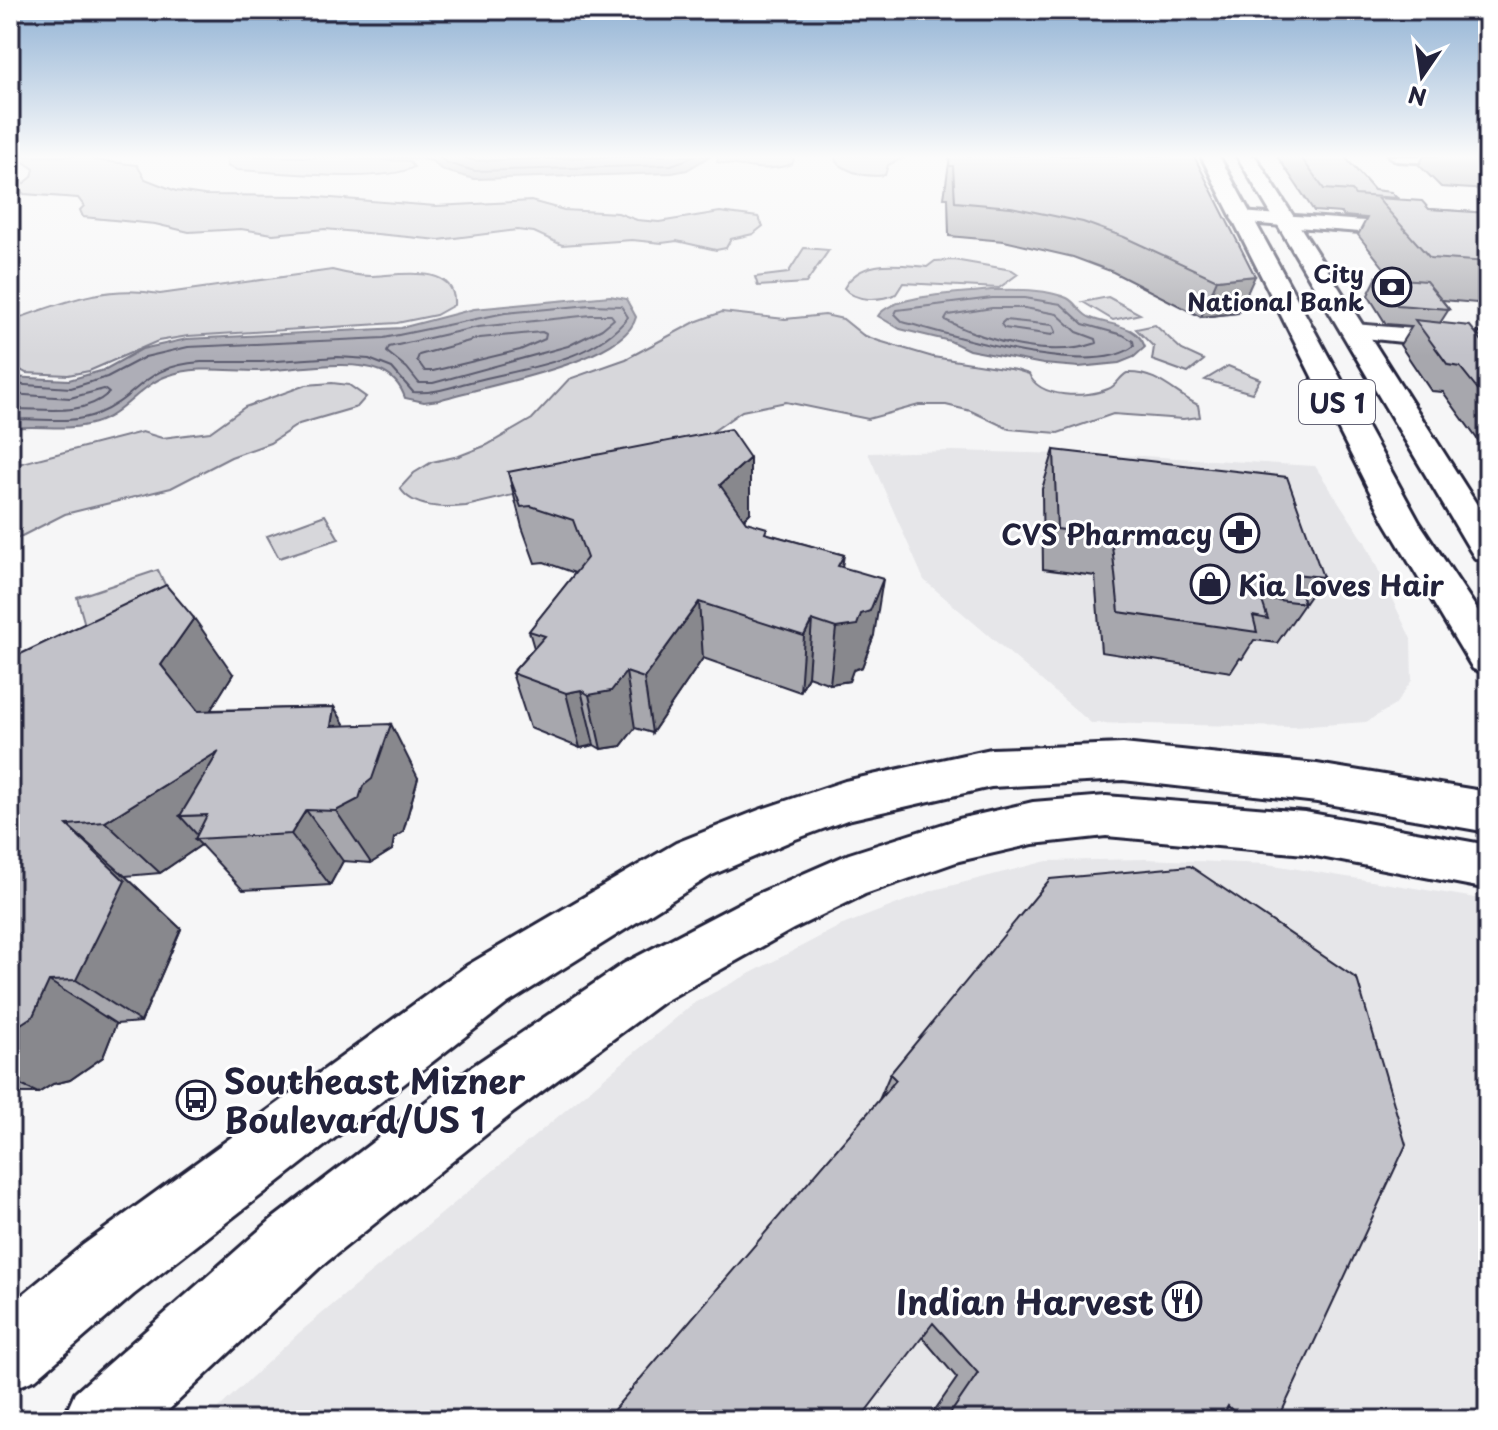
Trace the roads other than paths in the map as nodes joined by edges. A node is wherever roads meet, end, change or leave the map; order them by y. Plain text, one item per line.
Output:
1 (1286, 222) edge
2 (1244, 223) edge
3 (1297, 223) edge
4 (1488, 236) edge
5 (1354, 331) junction
6 (1488, 343) edge
7 (1477, 517) edge
8 (1488, 550) edge
9 (1488, 659) edge
10 (1488, 812) edge
11 (1488, 867) edge
12 (10, 1353) edge
13 (102, 1420) edge

1 - 5 main road, US 1
2 - 9 main road, US 1
3 - 4 street
5 - 6 street
5 - 7 main road, US 1
7 - 8 main road, US 1
10 - 12 main road
11 - 13 main road

